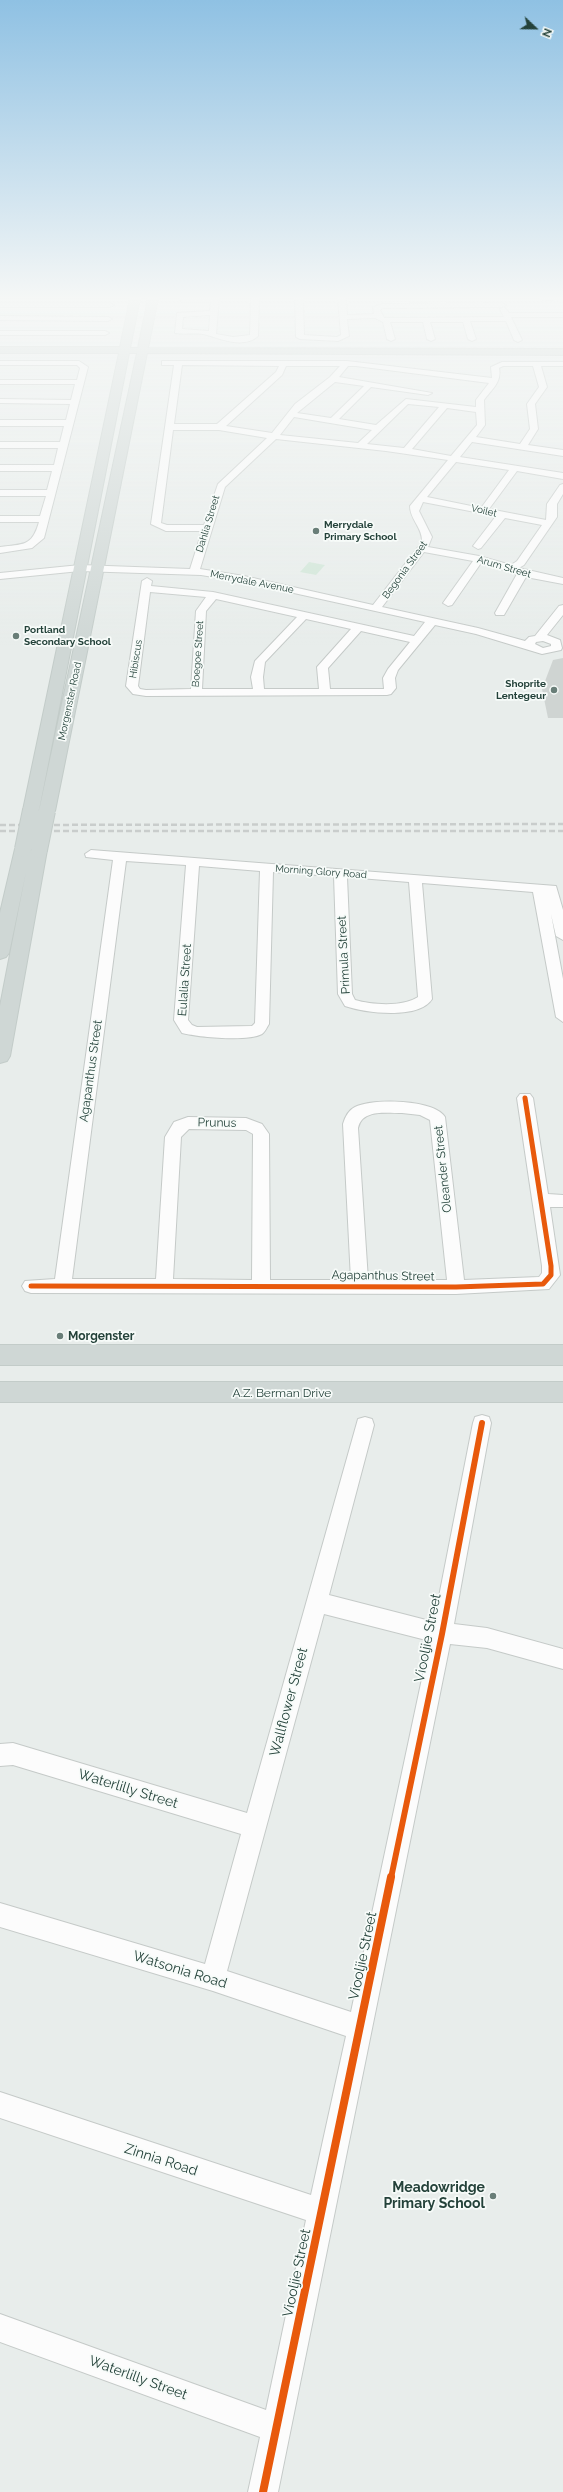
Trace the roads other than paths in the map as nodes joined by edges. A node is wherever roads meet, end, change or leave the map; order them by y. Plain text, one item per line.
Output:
1 (71, 415) edge
2 (111, 415) edge
3 (130, 415) edge
4 (171, 415) edge
5 (232, 415) edge
6 (289, 415) edge
7 (298, 415) edge
8 (339, 415) edge
9 (391, 415) edge
10 (436, 415) edge
11 (481, 415) edge
12 (532, 415) edge
13 (333, 421) junction
14 (0, 423) edge
15 (69, 423) junction
16 (170, 427) junction
17 (219, 427) junction
18 (378, 428) junction
19 (274, 436) junction
20 (470, 439) junction
21 (0, 445) edge
22 (64, 445) junction
23 (360, 446) junction
24 (523, 446) junction
25 (406, 451) junction
26 (563, 452) edge
27 (454, 459) junction
28 (0, 468) edge
29 (57, 468) junction
30 (515, 468) junction
31 (563, 476) edge
32 (563, 487) edge
33 (0, 493) edge
34 (51, 493) junction
35 (421, 499) junction
36 (484, 510) junction
37 (502, 515) junction
38 (0, 519) edge
39 (44, 519) junction
40 (548, 523) junction
41 (208, 528) junction
42 (478, 546) dead end
43 (422, 549) junction
44 (0, 550) edge
45 (479, 559) junction
46 (80, 568) junction
47 (99, 568) junction
48 (512, 570) junction
49 (194, 572) junction
50 (523, 573) junction
51 (0, 576) edge
52 (563, 581) edge
53 (278, 587) junction
54 (213, 595) junction
55 (448, 603) dead end
56 (260, 605) junction
57 (375, 609) junction
58 (562, 611) edge
59 (500, 613) dead end
60 (304, 615) junction
61 (432, 621) junction
62 (359, 627) junction
63 (416, 640) junction
64 (534, 641) junction
65 (558, 646) edge
66 (196, 693) junction
67 (259, 693) junction
68 (325, 693) junction
69 (39, 811) junction
70 (31, 849) junction
71 (91, 854) dead end
72 (120, 857) junction
73 (193, 863) junction
74 (267, 868) junction
75 (340, 873) junction
76 (415, 879) junction
77 (551, 887) edge
78 (554, 911) edge
79 (563, 936) edge
80 (0, 953) edge
81 (563, 1017) edge
82 (0, 1056) edge
83 (524, 1098) dead end
84 (542, 1200) junction
85 (563, 1201) edge
86 (63, 1285) junction
87 (164, 1285) junction
88 (261, 1285) junction
89 (31, 1286) dead end
90 (360, 1286) junction
91 (456, 1287) junction
92 (0, 1355) edge
93 (563, 1355) edge
94 (0, 1392) edge
95 (563, 1392) edge
96 (482, 1424) dead end
97 (365, 1425) dead end
98 (316, 1602) junction
99 (442, 1634) junction
100 (563, 1659) edge
101 (0, 1755) edge
102 (255, 1827) junction
103 (0, 1915) edge
104 (213, 1979) junction
105 (360, 2028) junction
106 (0, 2105) edge
107 (322, 2212) junction
108 (0, 2328) edge
109 (276, 2428) junction
110 (263, 2492) edge

1 - 15 street
2 - 46 main road, Morgenster Road
3 - 47 main road, Morgenster Road
4 - 16 street
5 - 17 street
6 - 19 street, Dahlia Street
7 - 13 street
8 - 13 street
9 - 18 street
10 - 25 street
11 - 20 street, Begonia Street
12 - 24 street
13 - 18 street
14 - 15 street
15 - 22 street
16 - 17 street
16 - 41 street
17 - 19 street
18 - 23 street
19 - 23 street
19 - 41 street, Dahlia Street
20 - 24 street
20 - 27 street, Begonia Street
21 - 22 street
22 - 29 street
23 - 25 street
24 - 26 street
25 - 27 street
27 - 30 street
27 - 35 street, Begonia Street
28 - 29 street
29 - 34 street
30 - 31 street
30 - 36 street
32 - 40 street
33 - 34 street
34 - 39 street
35 - 36 street, Voilet
35 - 43 street, Begonia Street
36 - 37 street, Voilet
37 - 40 street, Voilet
37 - 42 street
38 - 39 street
39 - 44 street
40 - 48 street
41 - 49 street, Dahlia Street
43 - 45 street, Arum Street
43 - 57 street, Begonia Street
45 - 48 street, Arum Street
45 - 55 street
46 - 47 street, Merrydale Avenue
46 - 51 street, Merrydale Avenue
46 - 69 main road, Morgenster Road
47 - 49 street, Merrydale Avenue
47 - 69 main road, Morgenster Road
48 - 50 street, Arum Street
49 - 53 street, Merrydale Avenue
50 - 52 street, Arum Street
50 - 59 street
53 - 56 street
53 - 57 street, Merrydale Avenue
54 - 56 street, Hibiscus
54 - 66 street, Boegoe Street
54 - 66 street, Hibiscus
56 - 60 street, Hibiscus
57 - 61 street, Merrydale Avenue
58 - 64 street
58 - 65 street
60 - 62 street, Hibiscus
60 - 67 street
61 - 63 street, Hibiscus
61 - 64 street, Merrydale Avenue
62 - 63 street, Hibiscus
62 - 68 street
63 - 68 street, Hibiscus
64 - 65 street, Merrydale Avenue
66 - 67 street, Hibiscus
67 - 68 street, Hibiscus
69 - 70 main road, Morgenster Road, bridge
70 - 80 main road, Morgenster Road
70 - 82 main road, Morgenster Road
71 - 72 street, Morning Glory Road
72 - 73 street, Morning Glory Road
72 - 86 street, Agapanthus Street
73 - 74 street, Morning Glory Road
73 - 74 street, Eulalia Street
74 - 75 street, Morning Glory Road
75 - 76 street, Morning Glory Road
75 - 76 street, Primula Street
76 - 77 street, Morning Glory Road
77 - 78 street
78 - 79 street
78 - 81 street
83 - 84 street, Agapanthus Street
84 - 85 street
84 - 91 street, Agapanthus Street
86 - 87 street, Agapanthus Street
86 - 89 street, Agapanthus Street
87 - 88 street, Agapanthus Street
87 - 88 street, Prunus
88 - 90 street, Agapanthus Street
90 - 91 street, Agapanthus Street
90 - 91 street, Oleander Street
92 - 93 main road
94 - 95 main road, A.Z. Berman Drive
96 - 99 street, Viooljie Street
97 - 98 street, Wallflower Street
98 - 99 street
98 - 102 street, Wallflower Street
99 - 100 street
99 - 105 street, Viooljie Street
101 - 102 street, Waterlilly Street
102 - 104 street, Wallflower Street
103 - 104 street, Watsonia Road
104 - 105 street, Watsonia Road
105 - 107 street, Viooljie Street
106 - 107 street, Zinnia Road
107 - 109 street, Viooljie Street
108 - 109 street, Waterlilly Street
109 - 110 street, Viooljie Street

